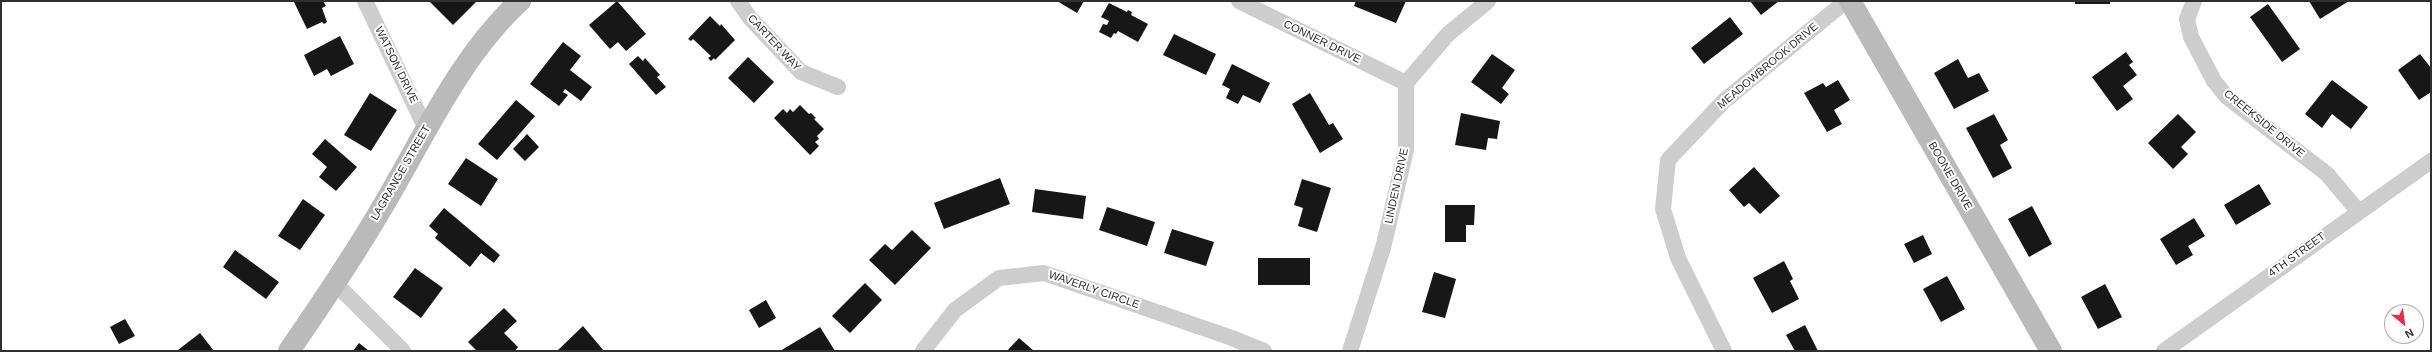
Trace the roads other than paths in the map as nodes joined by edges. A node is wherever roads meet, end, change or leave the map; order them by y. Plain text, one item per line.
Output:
1 (365, 1) edge
2 (520, 1) edge
3 (738, 1) edge
4 (1239, 1) edge
5 (1488, 1) edge
6 (1846, 1) edge
7 (1850, 1) edge
8 (2194, 1) edge
9 (1406, 83) junction
10 (838, 87) dead end
11 (426, 129) junction
12 (2431, 160) edge
13 (2358, 211) junction
14 (335, 283) junction
15 (289, 351) edge
16 (404, 351) edge
17 (923, 351) edge
18 (1264, 351) edge
19 (1350, 351) edge
20 (1724, 351) edge
21 (2050, 351) edge
22 (2164, 351) edge

1 - 11 street, WATSON DRIVE
2 - 11 street, LAGRANGE STREET
3 - 10 street, CARTER WAY
4 - 9 street, CONNER DRIVE
5 - 9 street
6 - 20 street, MEADOWBROOK DRIVE
7 - 21 street, BOONE DRIVE
8 - 13 street, CREEKSIDE DRIVE
9 - 19 street, LINDEN DRIVE
11 - 14 street, LAGRANGE STREET
12 - 13 street, 4TH STREET
13 - 22 street, 4TH STREET
14 - 15 street, LAGRANGE STREET
14 - 16 street
17 - 18 street, WAVERLY CIRCLE

